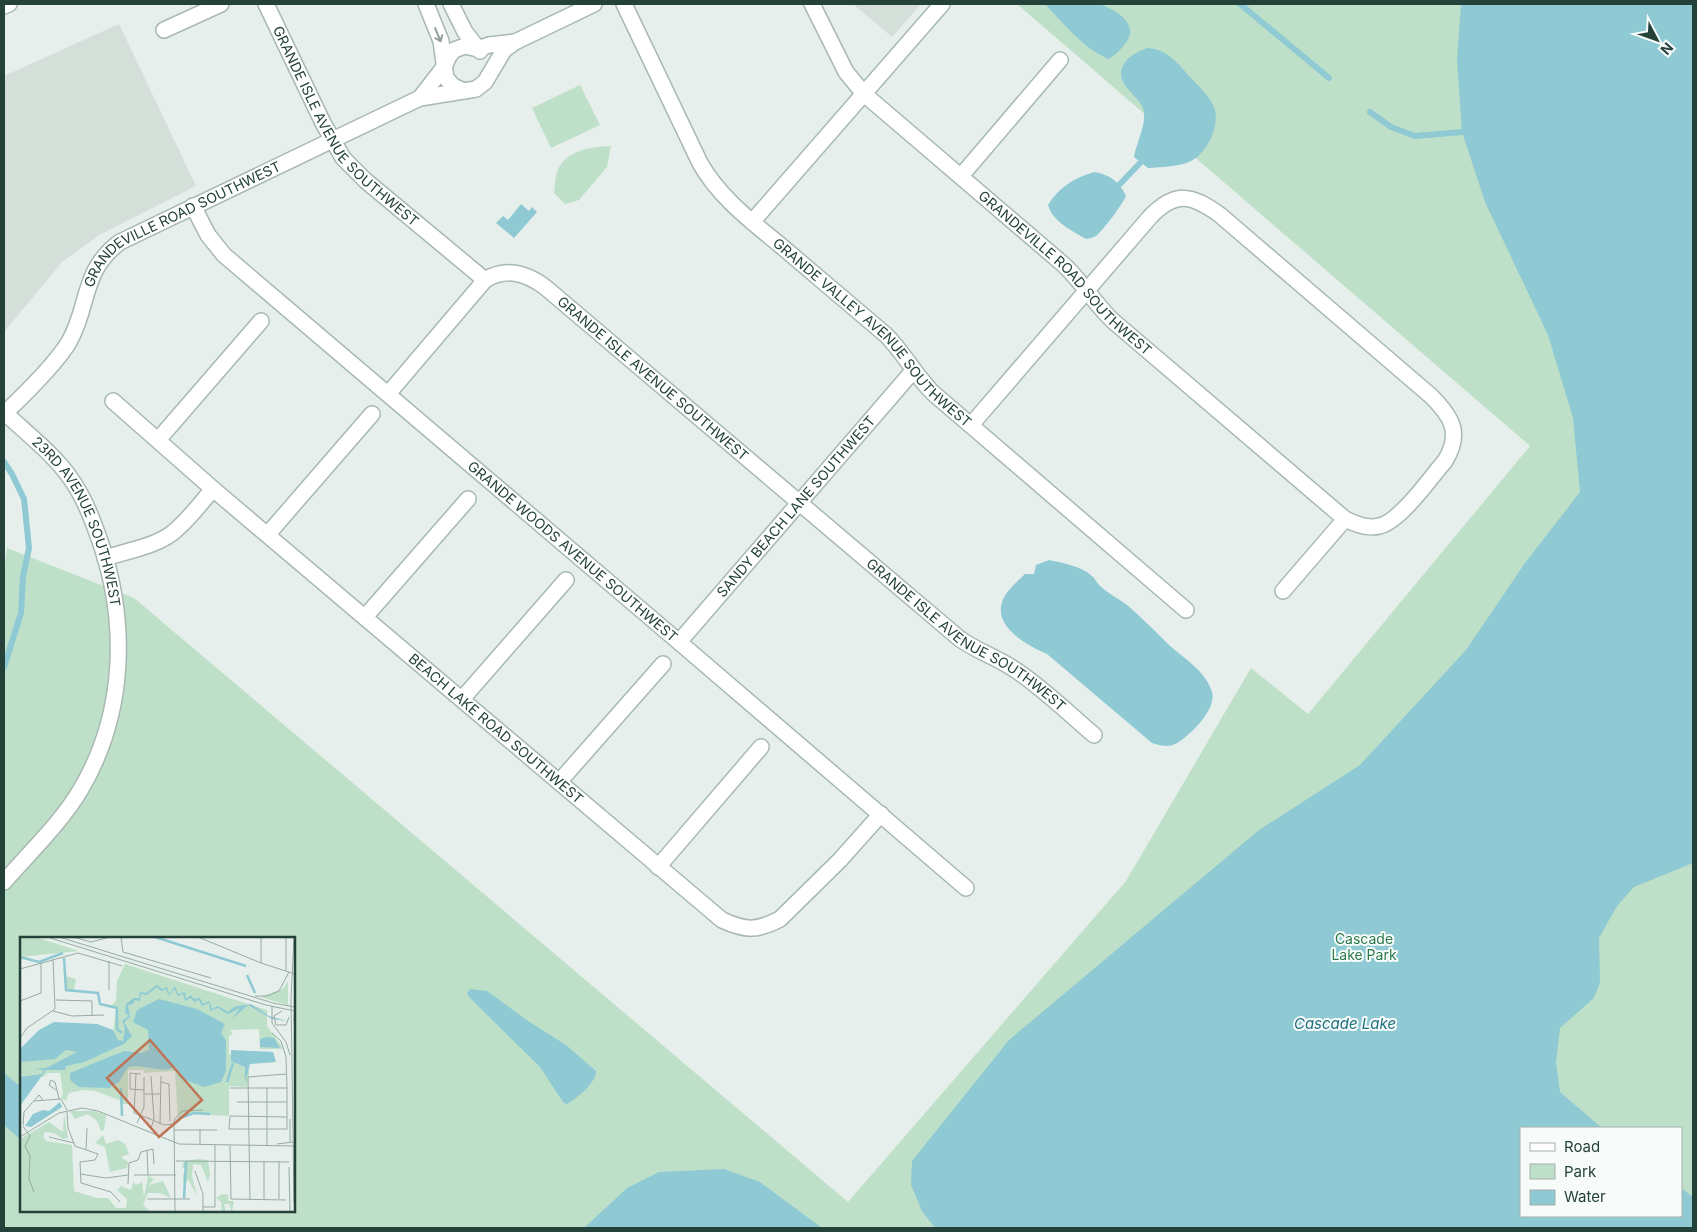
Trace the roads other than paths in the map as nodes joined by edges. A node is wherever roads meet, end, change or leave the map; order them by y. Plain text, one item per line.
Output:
1 (9, 4) edge
2 (221, 4) edge
3 (266, 4) edge
4 (426, 4) edge
5 (452, 4) edge
6 (594, 4) edge
7 (624, 4) edge
8 (812, 4) edge
9 (942, 4) edge
10 (4, 6) edge
11 (164, 30) dead end
12 (515, 42) junction
13 (478, 49) junction
14 (1060, 60) dead end
15 (444, 67) junction
16 (488, 78) junction
17 (464, 91) junction
18 (864, 94) junction
19 (420, 98) junction
20 (332, 141) junction
21 (961, 176) junction
22 (193, 206) junction
23 (752, 222) junction
24 (485, 280) junction
25 (1086, 290) junction
26 (262, 321) dead end
27 (913, 371) junction
28 (388, 394) junction
29 (113, 401) dead end
30 (4, 413) edge
31 (372, 414) dead end
32 (971, 425) junction
33 (158, 440) junction
34 (213, 489) junction
35 (468, 500) dead end
36 (799, 503) junction
37 (1345, 519) junction
38 (268, 534) junction
39 (105, 558) junction
40 (566, 580) dead end
41 (1283, 591) dead end
42 (1186, 610) dead end
43 (365, 617) junction
44 (679, 642) junction
45 (663, 664) dead end
46 (462, 700) junction
47 (1094, 736) dead end
48 (760, 747) dead end
49 (559, 782) junction
50 (881, 814) junction
51 (658, 866) junction
52 (4, 882) edge
53 (966, 888) dead end

1 - 10 street
2 - 11 street
3 - 20 street, GRANDE ISLE AVENUE SOUTHWEST
4 -> 15 street
5 - 13 street
6 - 12 street, GRANDEVILLE ROAD SOUTHWEST
7 - 23 street, GRANDE VALLEY AVENUE SOUTHWEST
8 - 18 street, GRANDEVILLE ROAD SOUTHWEST
9 - 18 street
12 - 13 street, GRANDEVILLE ROAD SOUTHWEST
12 - 16 street, GRANDEVILLE ROAD SOUTHWEST
13 - 15 street, GRANDEVILLE ROAD SOUTHWEST
13 - 16 street
14 - 21 street
15 - 17 street
15 - 19 street, GRANDEVILLE ROAD SOUTHWEST
16 - 17 street, GRANDEVILLE ROAD SOUTHWEST
17 - 19 street, GRANDEVILLE ROAD SOUTHWEST
18 - 21 street, GRANDEVILLE ROAD SOUTHWEST
18 - 23 street
19 - 20 street, GRANDEVILLE ROAD SOUTHWEST
20 - 22 street, GRANDEVILLE ROAD SOUTHWEST
20 - 24 street, GRANDE ISLE AVENUE SOUTHWEST
21 - 25 street, GRANDEVILLE ROAD SOUTHWEST
22 - 28 street, GRANDE WOODS AVENUE SOUTHWEST
22 - 30 street, GRANDEVILLE ROAD SOUTHWEST
23 - 27 street, GRANDE VALLEY AVENUE SOUTHWEST
24 - 28 street
24 - 36 street, GRANDE ISLE AVENUE SOUTHWEST
25 - 32 street
25 - 37 street, GRANDEVILLE ROAD SOUTHWEST
25 - 37 street
26 - 33 street
27 - 32 street, GRANDE VALLEY AVENUE SOUTHWEST
27 - 36 street, SANDY BEACH LANE SOUTHWEST
28 - 44 street, GRANDE WOODS AVENUE SOUTHWEST
29 - 33 street, BEACH LAKE ROAD SOUTHWEST
30 - 39 street, 23RD AVENUE SOUTHWEST
31 - 38 street
32 - 42 street, GRANDE VALLEY AVENUE SOUTHWEST
33 - 34 street, BEACH LAKE ROAD SOUTHWEST
34 - 38 street, BEACH LAKE ROAD SOUTHWEST
34 - 39 street
35 - 43 street
36 - 44 street, SANDY BEACH LANE SOUTHWEST
36 - 47 street, GRANDE ISLE AVENUE SOUTHWEST
37 - 41 street
38 - 43 street, BEACH LAKE ROAD SOUTHWEST
39 - 52 street, 23RD AVENUE SOUTHWEST
40 - 46 street
43 - 46 street, BEACH LAKE ROAD SOUTHWEST
44 - 50 street, GRANDE WOODS AVENUE SOUTHWEST
45 - 49 street
46 - 49 street, BEACH LAKE ROAD SOUTHWEST
48 - 51 street
49 - 51 street, BEACH LAKE ROAD SOUTHWEST
50 - 51 street, BEACH LAKE ROAD SOUTHWEST
50 - 53 street, GRANDE WOODS AVENUE SOUTHWEST

